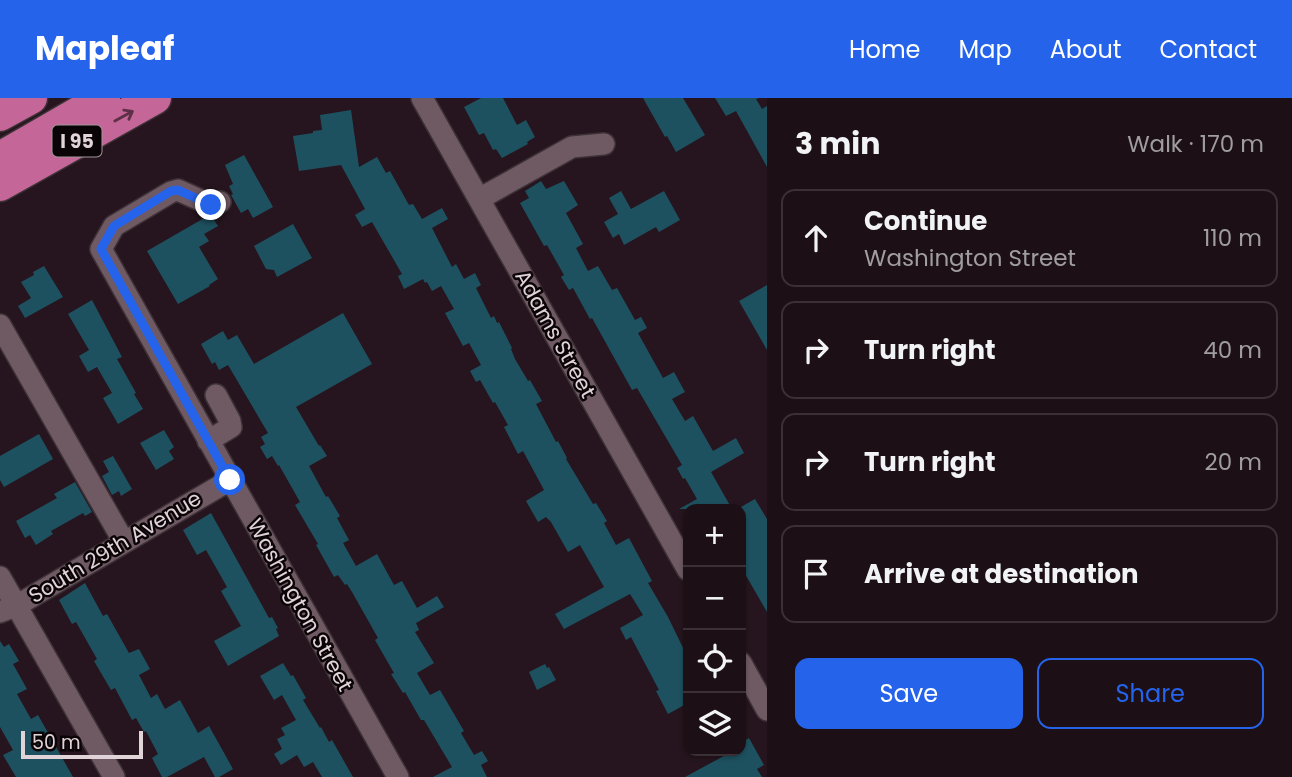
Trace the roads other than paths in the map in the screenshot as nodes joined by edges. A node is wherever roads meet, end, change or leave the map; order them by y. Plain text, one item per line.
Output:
1 (31, 98) edge
2 (104, 98) edge
3 (155, 98) edge
4 (422, 98) edge
5 (0, 115) edge
6 (604, 144) dead end
7 (0, 158) edge
8 (0, 185) edge
9 (479, 199) junction
10 (220, 202) dead end
11 (0, 324) edge
12 (216, 395) dead end
13 (208, 441) junction
14 (230, 480) junction
15 (124, 542) junction
16 (686, 567) edge
17 (0, 577) edge
18 (8, 609) edge
19 (746, 672) edge
20 (767, 710) edge
21 (114, 777) edge
22 (398, 777) edge

1 - 5 highway
2 - 7 highway
8 -> 3 highway, I 95
4 - 9 street, Adams Street
6 - 9 street
9 - 16 street, Adams Street
10 - 13 street, Washington Street
11 - 15 street
12 - 13 street
13 - 14 street, Washington Street
14 - 15 street, South 29th Avenue
14 - 22 street, Washington Street
15 - 18 street, South 29th Avenue
17 - 18 street
18 - 21 street
19 - 20 street

